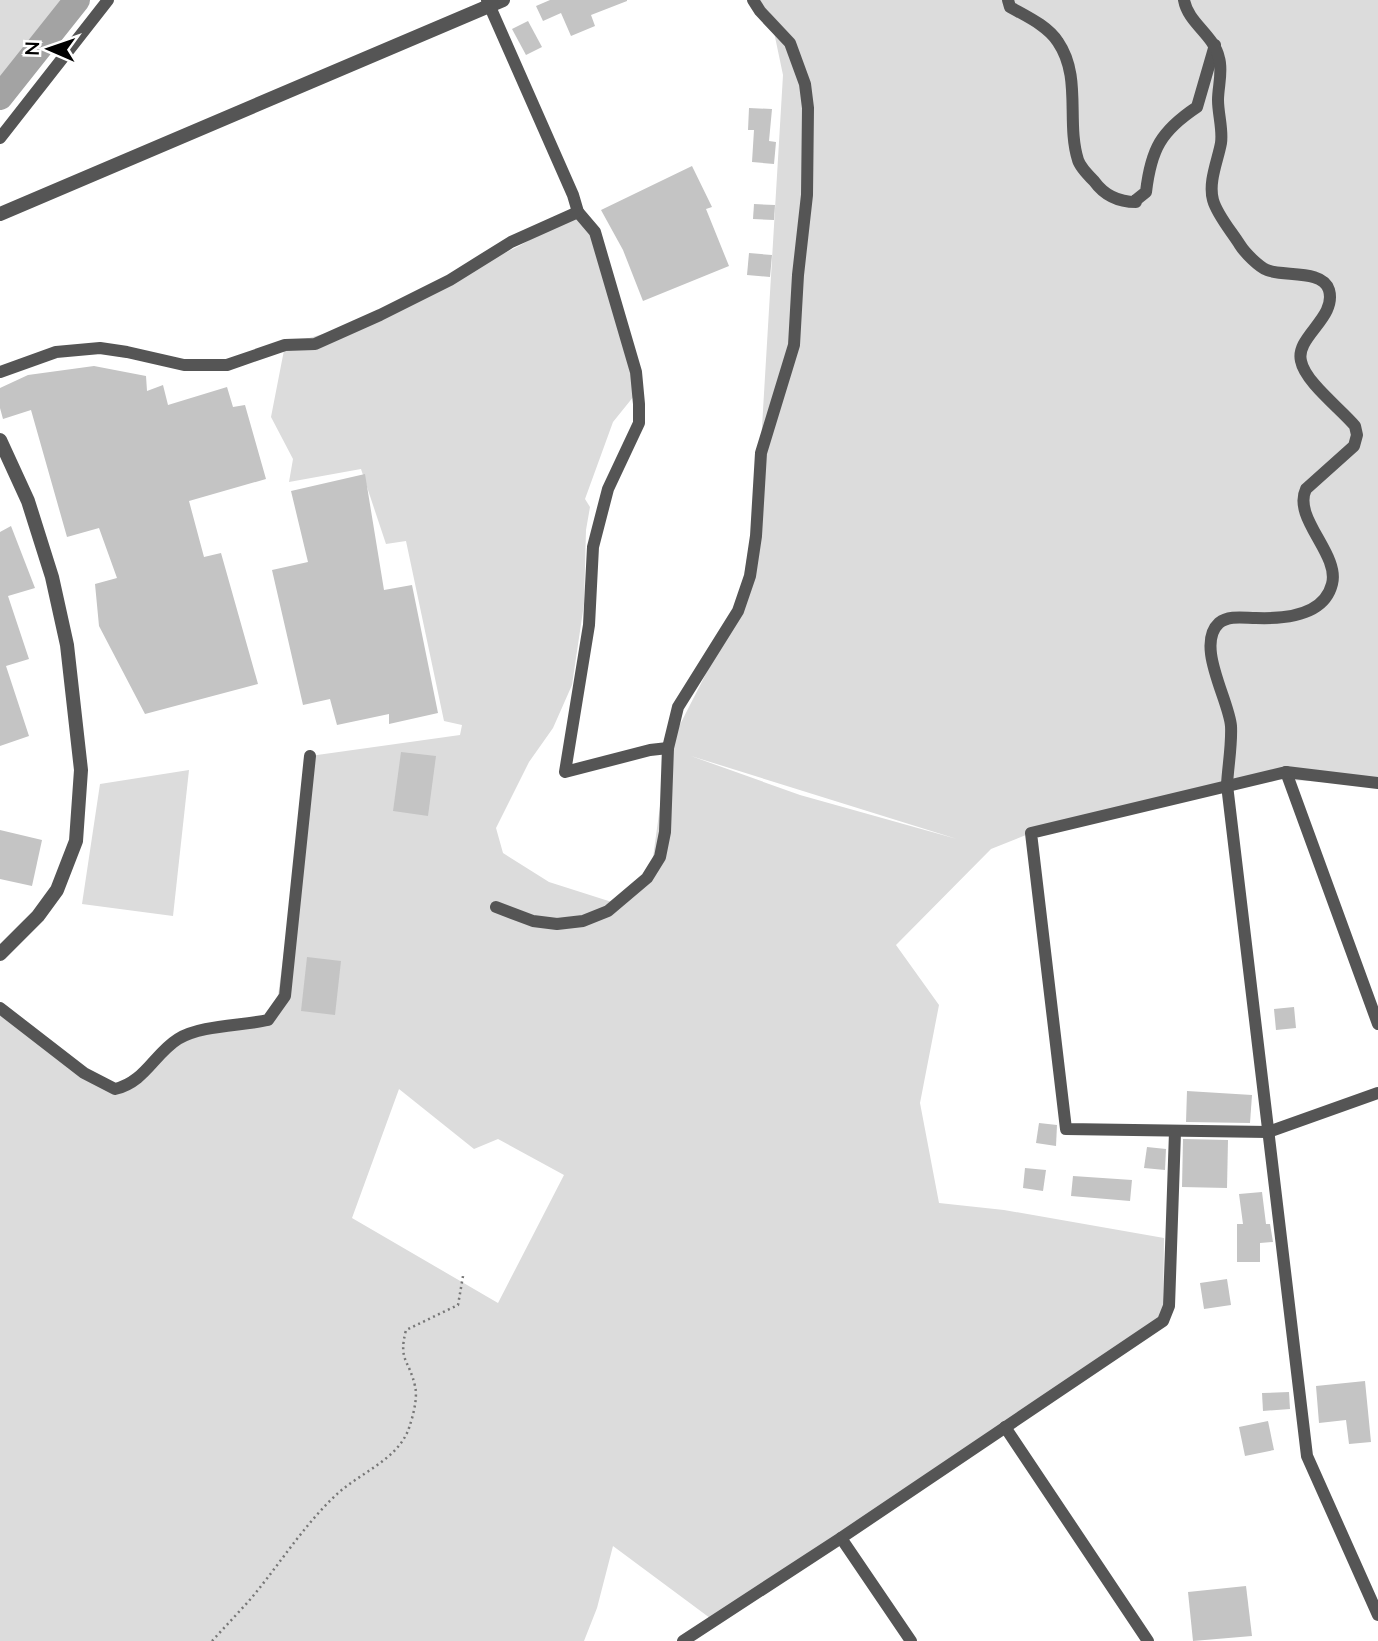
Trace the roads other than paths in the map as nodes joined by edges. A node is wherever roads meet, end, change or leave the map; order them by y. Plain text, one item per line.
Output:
1 (108, 0) edge
2 (753, 0) edge
3 (1008, 0) edge
4 (1184, 0) edge
5 (494, 2) edge
6 (1215, 45) junction
7 (0, 138) edge
8 (578, 212) junction
9 (0, 214) edge
10 (0, 372) edge
11 (0, 440) edge
12 (668, 748) junction
13 (310, 756) dead end
14 (1286, 772) junction
15 (1378, 783) edge
16 (1227, 785) junction
17 (496, 907) dead end
18 (0, 954) edge
19 (0, 1008) edge
20 (1378, 1024) edge
21 (1378, 1093) edge
22 (1175, 1132) junction
23 (1268, 1132) junction
24 (1005, 1427) junction
25 (841, 1538) junction
26 (1378, 1615) edge
27 (683, 1641) edge
28 (911, 1641) edge
29 (1148, 1641) edge

1 - 7 street
2 - 12 street
3 - 6 street
4 - 6 street
5 - 8 street
5 - 9 street
6 - 16 street
8 - 10 street
8 - 12 street
11 - 18 street
12 - 17 street
13 - 19 street
14 - 15 street
14 - 16 street
14 - 20 street
16 - 22 street
16 - 23 street
21 - 23 street
22 - 23 street
22 - 24 street
23 - 26 street
24 - 25 street
24 - 29 street
25 - 27 street
25 - 28 street

